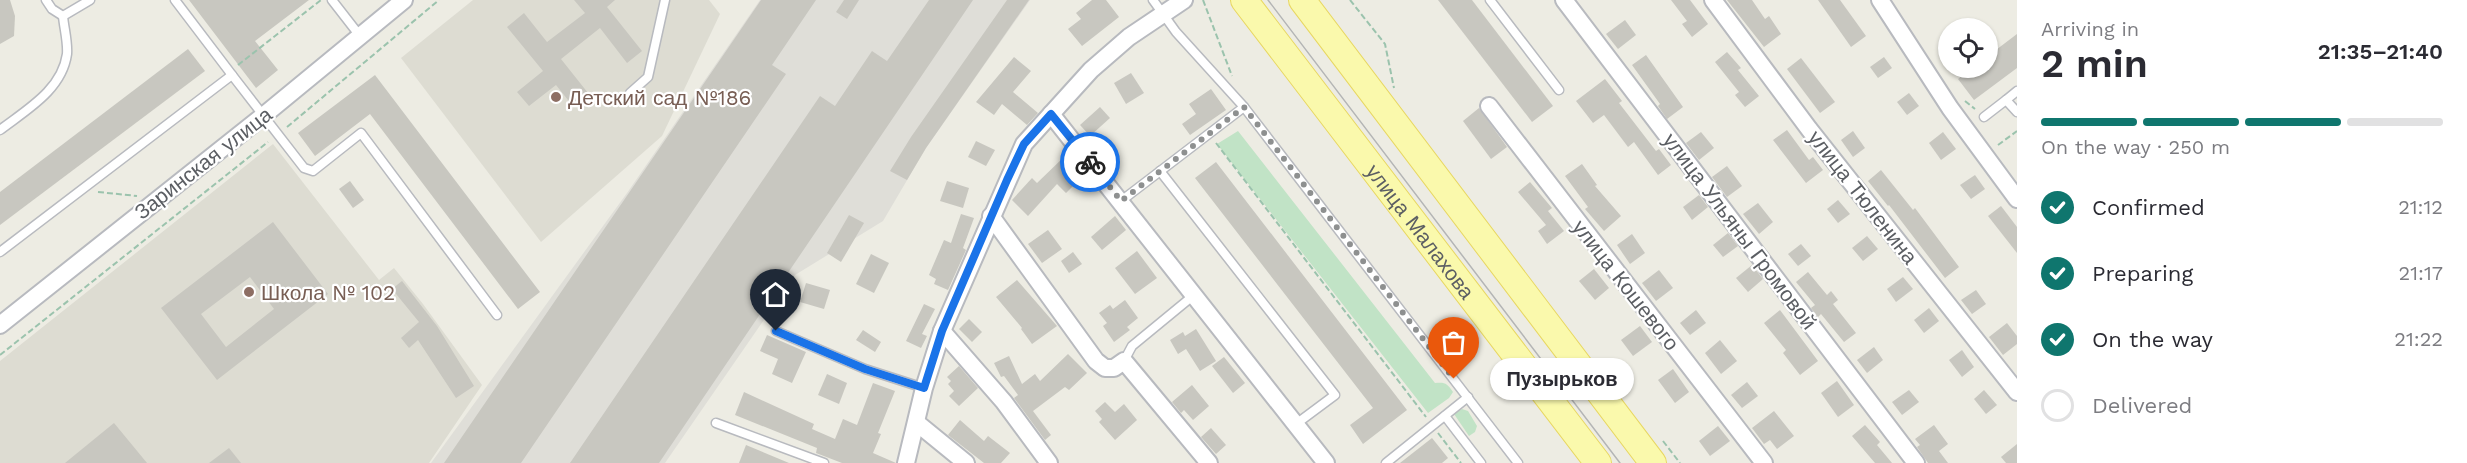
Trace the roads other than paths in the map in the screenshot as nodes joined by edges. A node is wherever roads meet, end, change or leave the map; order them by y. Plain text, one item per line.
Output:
1 (46, 0) edge
2 (90, 0) edge
3 (175, 0) edge
4 (332, 0) edge
5 (404, 0) edge
6 (664, 0) edge
7 (1153, 0) edge
8 (1184, 0) edge
9 (1244, 0) edge
10 (1302, 0) edge
11 (1490, 0) edge
12 (1564, 0) edge
13 (1713, 0) edge
14 (1880, 0) edge
15 (1164, 15) junction
16 (63, 16) junction
17 (360, 36) junction
18 (232, 75) junction
19 (1559, 90) dead end
20 (2017, 92) edge
21 (630, 93) dead end
22 (2006, 100) junction
23 (1489, 106) dead end
24 (1244, 107) junction
25 (2017, 112) edge
26 (1051, 114) junction
27 (263, 116) junction
28 (1984, 117) dead end
29 (0, 130) edge
30 (1160, 171) junction
31 (2017, 199) edge
32 (1121, 201) junction
33 (991, 216) junction
34 (0, 252) edge
35 (1194, 295) junction
36 (497, 315) dead end
37 (0, 325) edge
38 (776, 331) dead end
39 (942, 331) junction
40 (1124, 361) junction
41 (924, 388) junction
42 (2017, 392) edge
43 (1468, 398) junction
44 (1445, 416) junction
45 (716, 423) dead end
46 (917, 423) junction
47 (1296, 424) junction
48 (824, 463) edge
49 (906, 463) edge
50 (966, 463) edge
51 (1049, 463) edge
52 (1209, 463) edge
53 (1326, 463) edge
54 (1386, 463) edge
55 (1481, 463) edge
56 (1518, 463) edge
57 (1599, 463) edge
58 (1653, 463) edge
59 (1764, 463) edge
60 (1916, 463) edge

1 - 16 lane
2 - 16 lane
3 - 18 lane
4 - 17 lane
5 - 17 street, Заринская улица
6 - 21 lane
7 - 15 lane
8 - 15 street
9 - 57 main road, улица Малахова
10 - 58 main road
11 - 19 lane
12 - 60 street, улица Ульяны Громовой
13 - 42 street, улица Тюленина
14 - 31 street
15 - 24 lane
15 - 26 street
16 - 29 lane
17 - 27 street, Заринская улица
18 - 27 lane
18 - 34 lane
20 - 22 lane
22 - 25 lane
22 - 28 lane
23 - 59 street, улица Кошевого
24 - 30 lane
24 - 43 lane
26 - 32 street
26 - 33 street
27 - 36 lane
27 - 37 street, Заринская улица
30 - 32 lane
30 - 47 lane
32 - 35 street
33 - 39 street
33 - 40 street
35 - 40 lane
35 - 47 street
38 - 41 lane
39 - 41 street
39 - 51 street
40 - 52 street
41 - 46 street
43 - 44 lane
43 - 56 lane
44 - 54 lane
44 - 55 lane
45 - 48 lane
46 - 49 street
46 - 50 street
47 - 53 street

